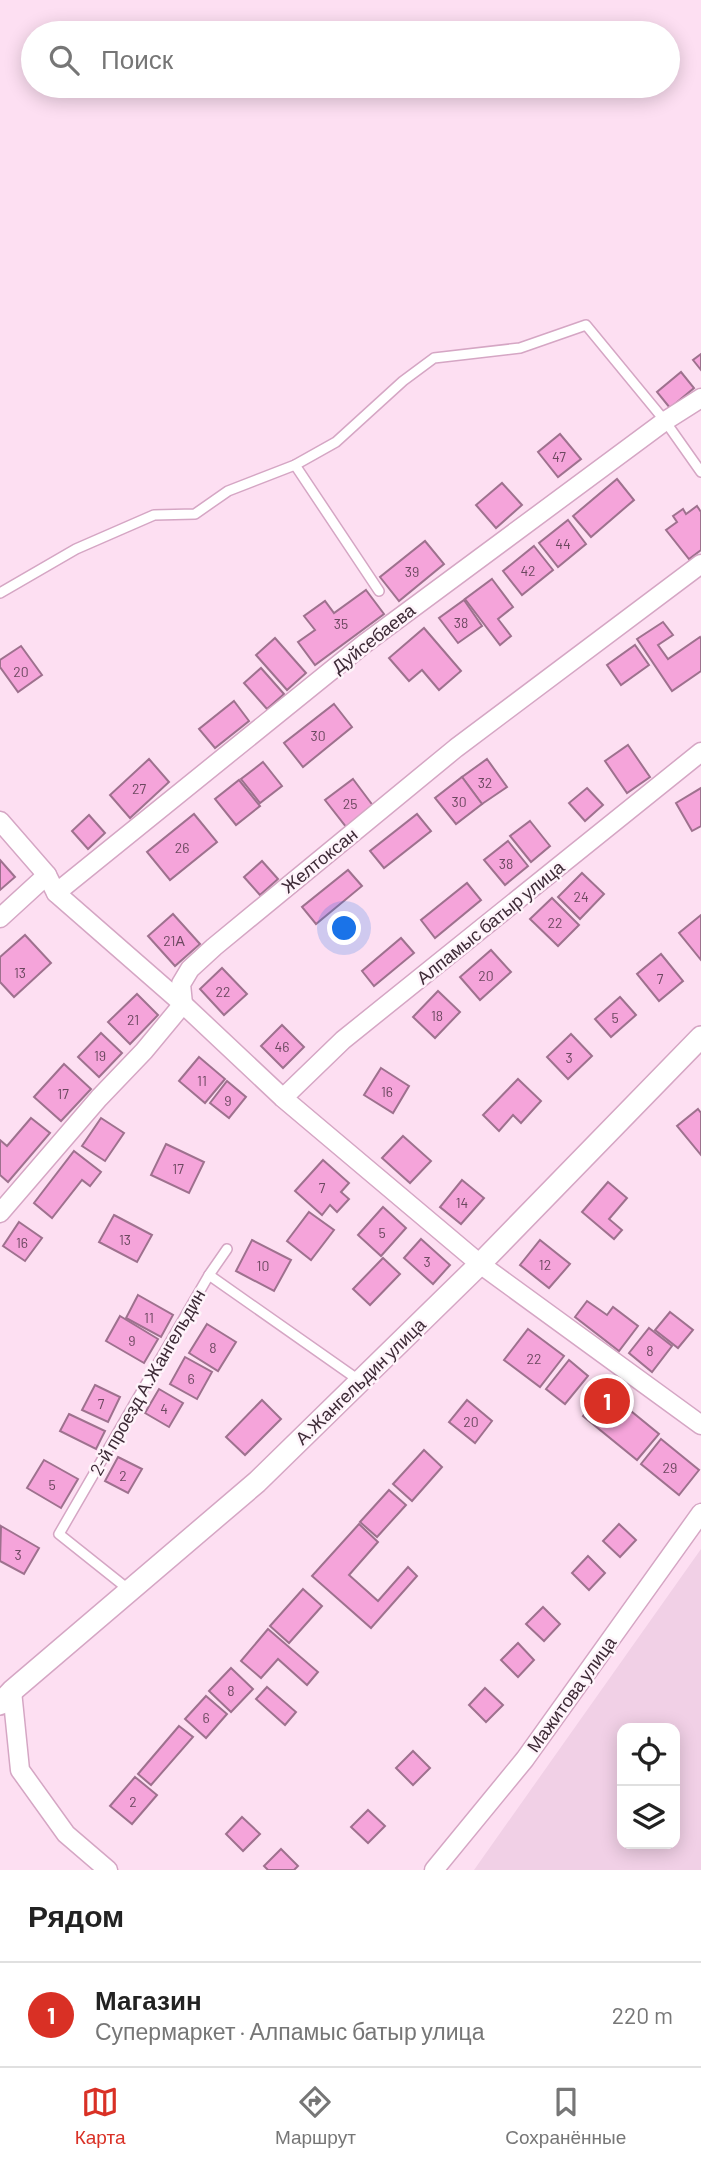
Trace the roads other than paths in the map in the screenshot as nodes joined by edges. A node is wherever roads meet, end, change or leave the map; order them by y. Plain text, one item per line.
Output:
1 (701, 398) edge
2 (665, 421) junction
3 (295, 465) junction
4 (701, 472) edge
5 (701, 564) edge
6 (379, 592) dead end
7 (0, 593) edge
8 (701, 752) edge
9 (0, 821) edge
10 (47, 875) junction
11 (56, 893) junction
12 (0, 918) edge
13 (183, 1004) junction
14 (701, 1037) edge
15 (283, 1098) junction
16 (0, 1213) edge
17 (227, 1250) dead end
18 (480, 1264) junction
19 (209, 1275) junction
20 (360, 1381) junction
21 (701, 1425) edge
22 (701, 1513) edge
23 (130, 1591) junction
24 (6, 1698) edge
25 (108, 1870) edge
26 (434, 1870) edge

1 - 2 street, Дуйсебаева
2 - 3 lane
2 - 4 lane
2 - 11 street, Дуйсебаева
3 - 6 lane
3 - 7 lane
5 - 13 street, Желтоксан
8 - 15 street, Алпамыс батыр улица
9 - 10 street
10 - 11 street
10 - 12 street
11 - 13 street
13 - 15 street
13 - 16 street, Желтоксан
14 - 18 street, А.Жангельдин улица
15 - 18 street
17 - 19 lane
18 - 20 street, А.Жангельдин улица
18 - 21 street
19 - 20 lane, 2-й проезд А.Жангельдин
19 - 23 lane, 2-й проезд А.Жангельдин
20 - 23 street, А.Жангельдин улица
22 - 26 street, Мажитова улица
23 - 24 street, А.Жангельдин улица
24 - 25 street

